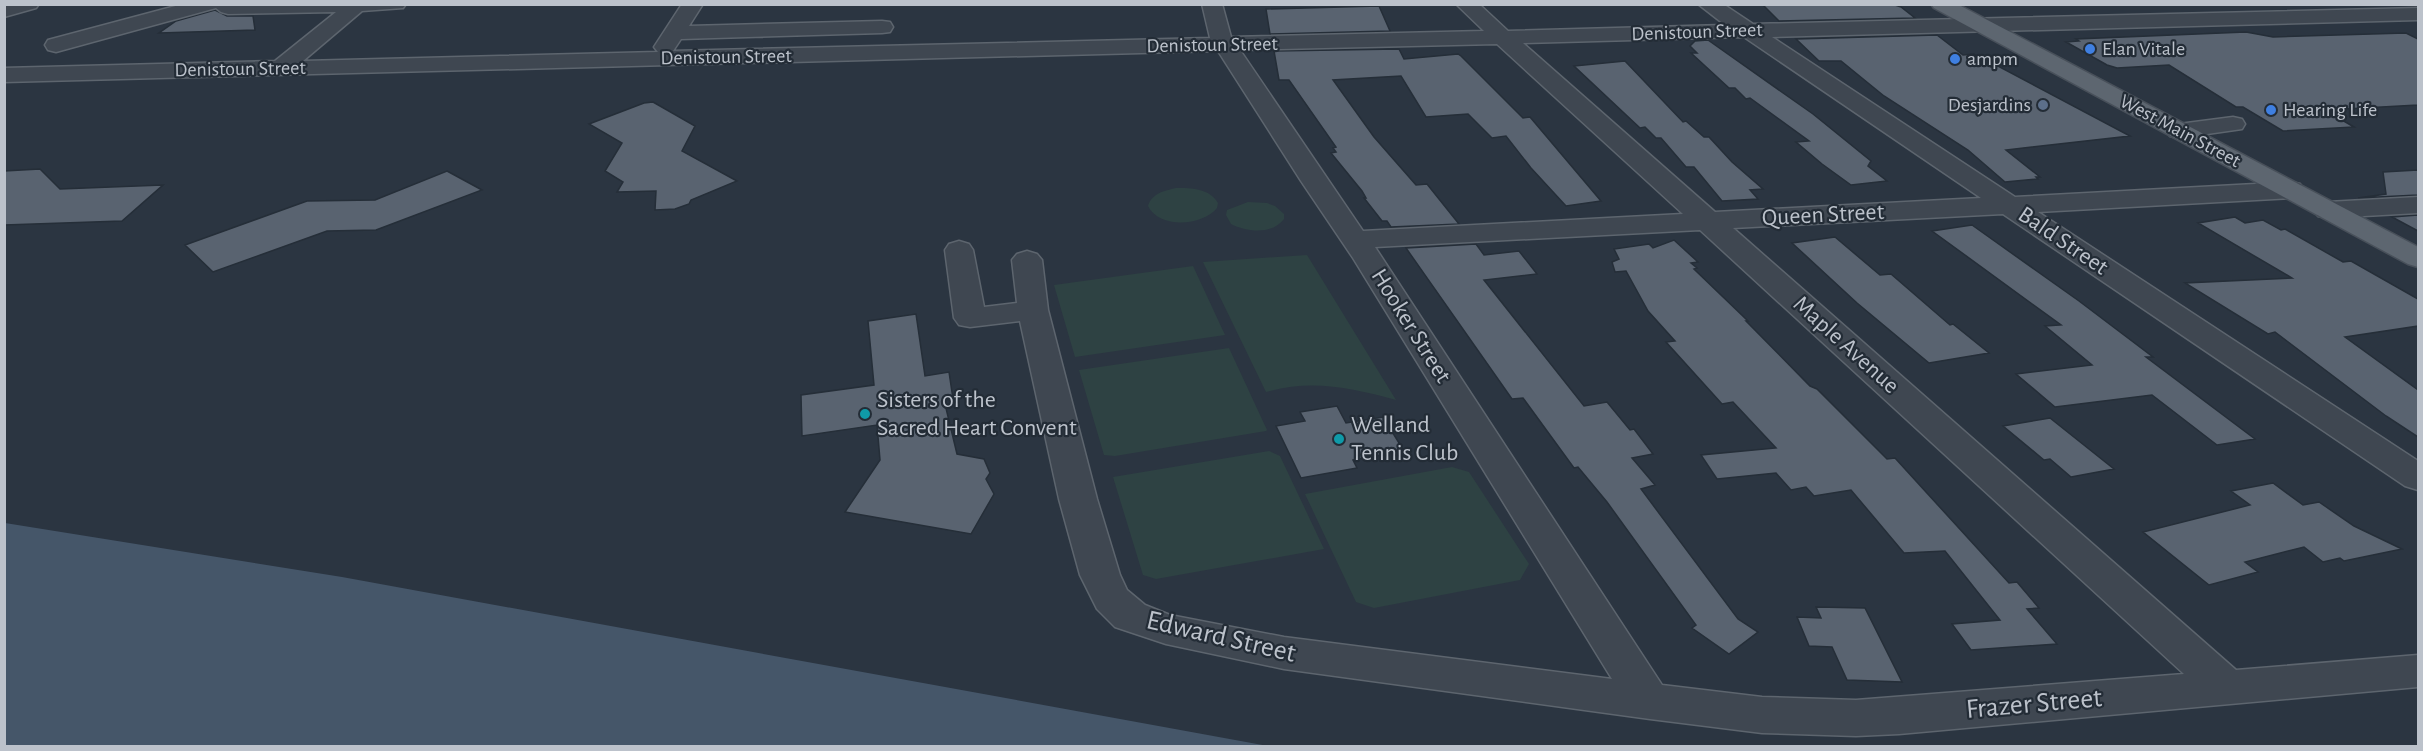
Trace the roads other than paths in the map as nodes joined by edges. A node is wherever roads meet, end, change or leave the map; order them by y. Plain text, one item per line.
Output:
1 (29, 4) edge
2 (209, 4) edge
3 (224, 4) edge
4 (396, 4) edge
5 (693, 4) edge
6 (889, 4) edge
7 (1212, 4) edge
8 (1466, 4) edge
9 (1708, 4) edge
10 (1941, 4) edge
11 (2096, 4) edge
12 (2414, 4) edge
13 (357, 5) edge
14 (2418, 6) edge
15 (4, 11) edge
16 (2418, 14) edge
17 (2123, 21) junction
18 (1978, 24) junction
19 (882, 27) junction
20 (1747, 30) junction
21 (675, 33) junction
22 (1501, 37) junction
23 (1223, 44) junction
24 (56, 45) dead end
25 (872, 53) junction
26 (658, 58) junction
27 (281, 68) junction
28 (4, 75) edge
29 (2233, 124) dead end
30 (2179, 131) junction
31 (2291, 190) junction
32 (2009, 205) junction
33 (2418, 205) edge
34 (2328, 210) junction
35 (1708, 221) junction
36 (1355, 240) junction
37 (958, 250) dead end
38 (2418, 258) edge
39 (1027, 260) dead end
40 (1033, 310) junction
41 (2418, 478) edge
42 (2418, 671) edge
43 (2226, 687) junction
44 (1650, 702) junction

1 - 15 street
2 - 24 street
3 - 13 street
4 - 13 street
5 - 21 street
6 - 19 street
7 - 23 street
8 - 22 street, Maple Avenue
9 - 20 street, Bald Street
10 - 18 main road, West Main Street
11 - 17 street
12 - 14 street
13 - 27 street
16 - 17 street, Denistoun Street
17 - 18 street, Denistoun Street
18 - 20 street, Denistoun Street
18 - 30 main road, West Main Street
19 - 21 street
19 - 25 street
20 - 22 street, Denistoun Street
20 - 32 street, Bald Street
21 - 26 street
22 - 23 street, Denistoun Street
22 - 35 street, Maple Avenue
23 - 25 street, Denistoun Street
23 - 36 street, Hooker Street
25 - 26 street, Denistoun Street
26 - 27 street, Denistoun Street
27 - 28 street, Denistoun Street
29 - 30 street
30 - 31 main road, West Main Street
31 - 32 street, Queen Street
31 - 34 main road, West Main Street
32 - 35 street, Queen Street
32 - 41 street, Bald Street
33 - 34 street
34 - 38 main road, West Main Street
35 - 36 street, Queen Street
35 - 43 street, Maple Avenue
36 - 44 street, Hooker Street
37 - 40 street
39 - 40 street, Edward Street
40 - 44 street, Edward Street
42 - 43 street, Frazer Street
43 - 44 street, Frazer Street

